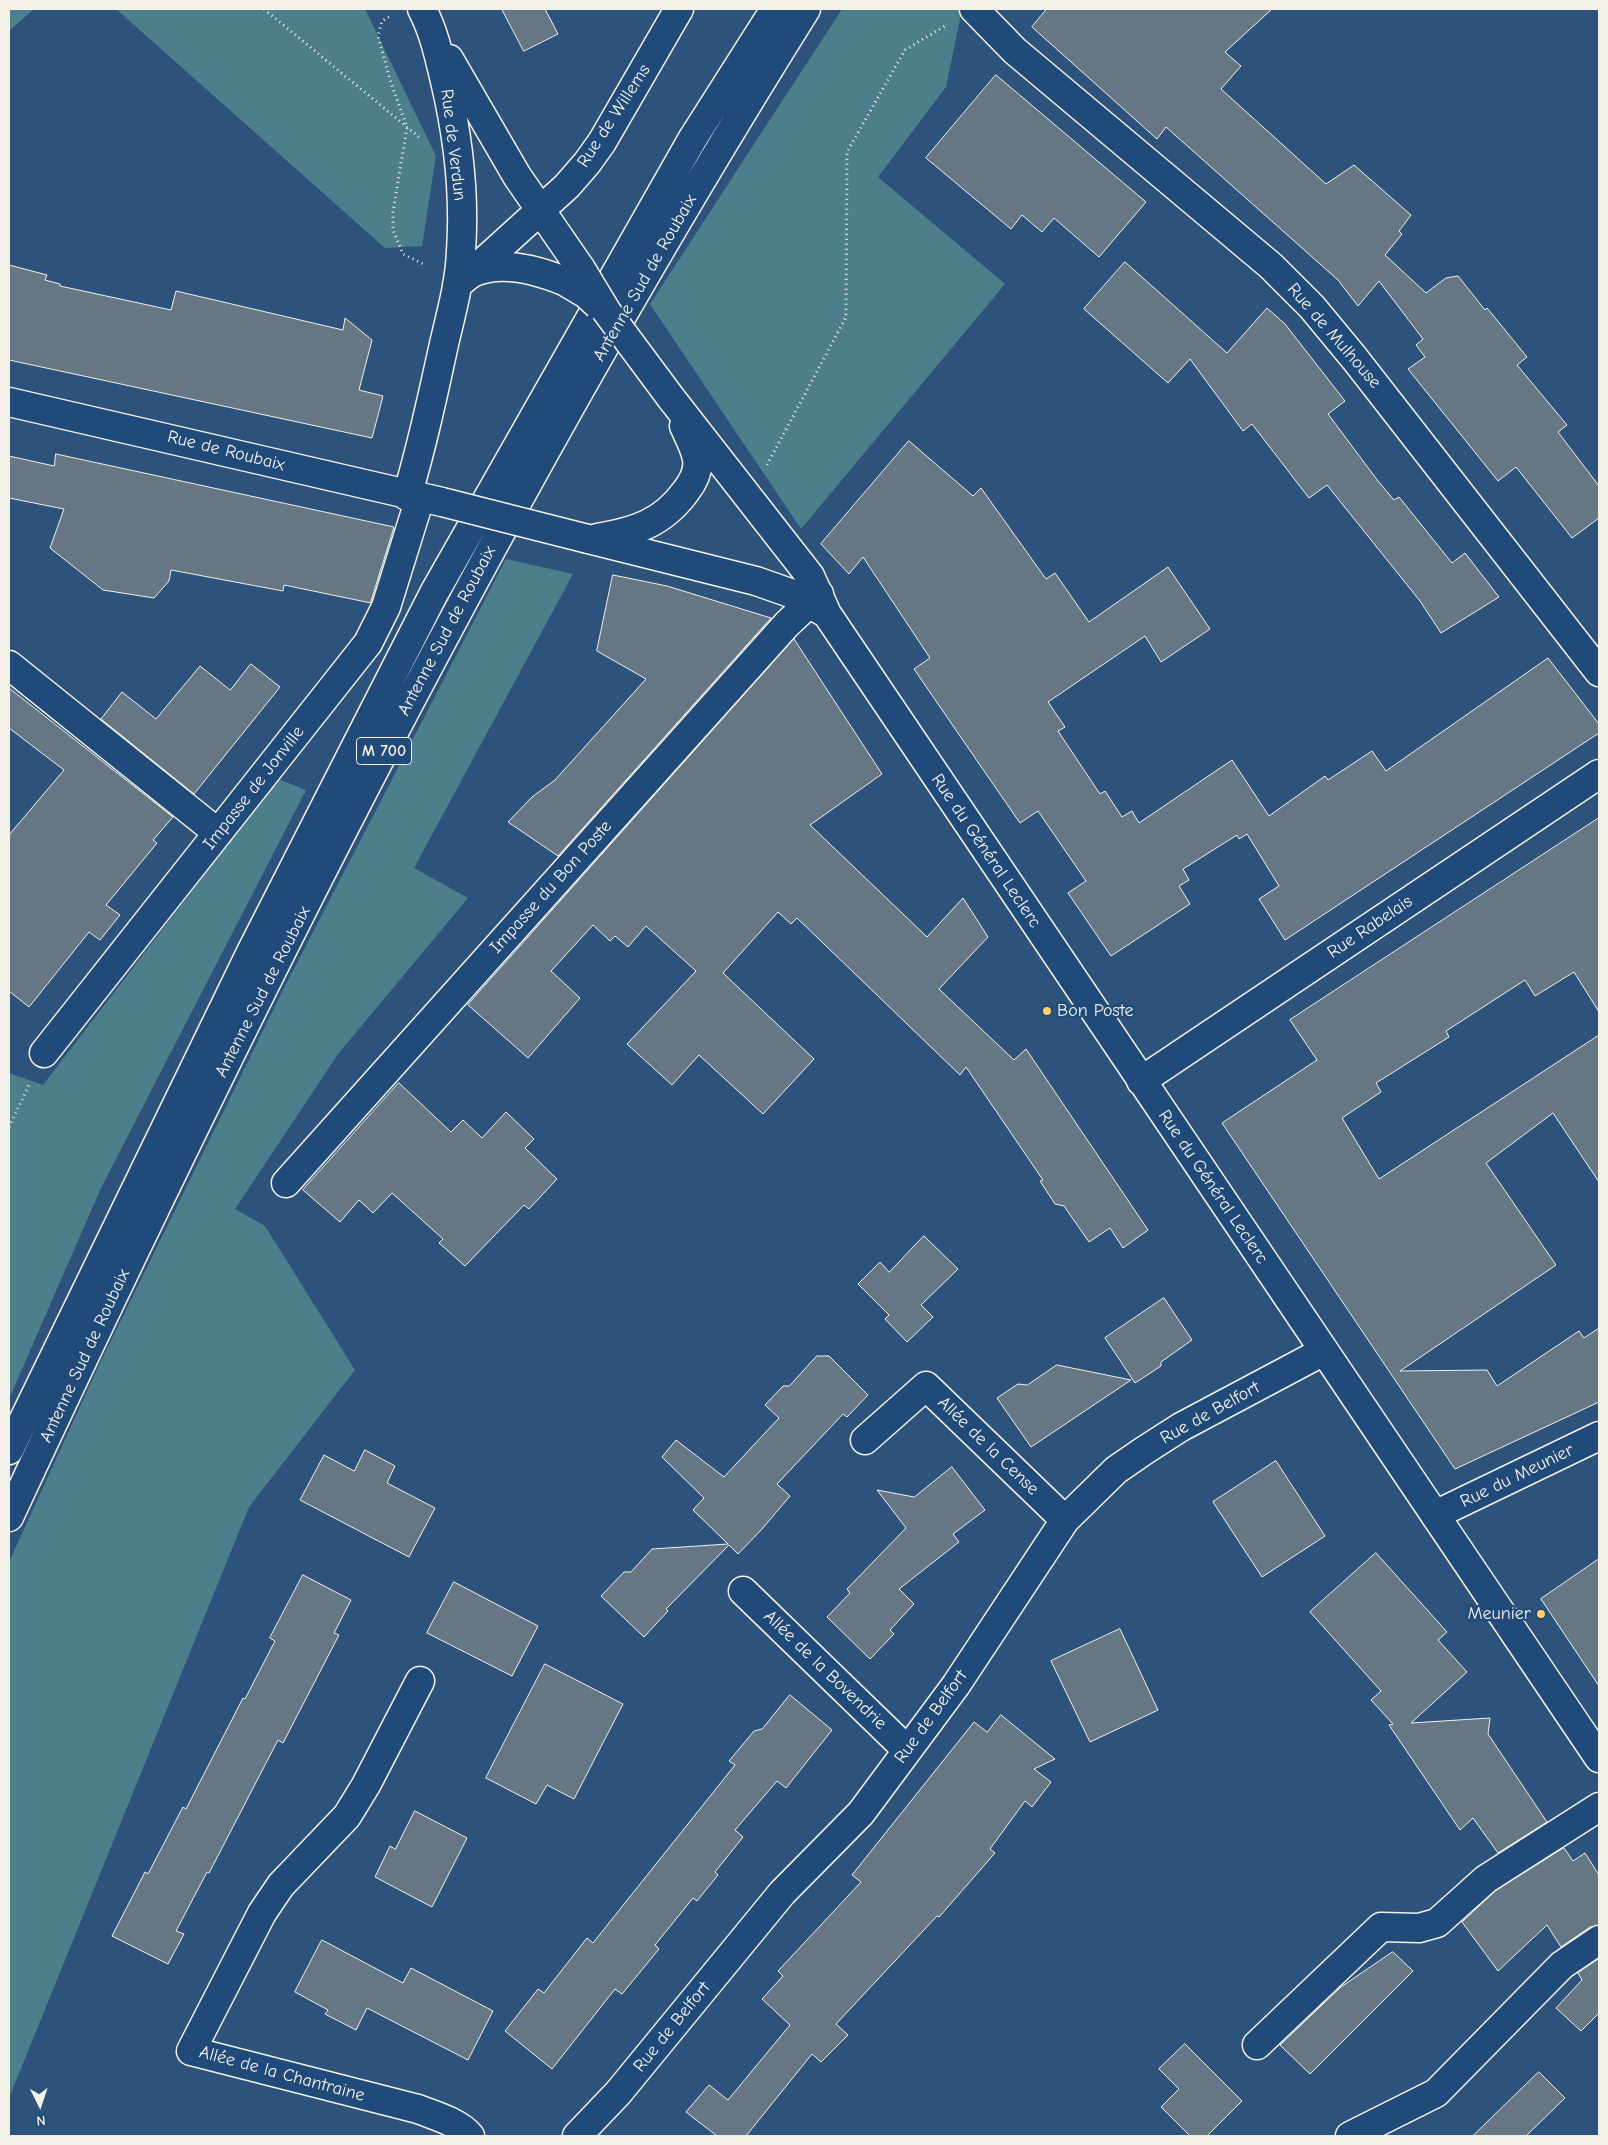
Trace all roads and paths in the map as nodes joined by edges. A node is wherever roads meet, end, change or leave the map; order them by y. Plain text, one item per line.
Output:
1 (264, 9) edge
2 (679, 9) edge
3 (775, 9) edge
4 (806, 9) edge
5 (974, 9) edge
6 (390, 16) dead end
7 (428, 19) edge
8 (948, 24) dead end
9 (407, 127) junction
10 (460, 171) junction
11 (540, 210) junction
12 (573, 275) junction
13 (464, 279) junction
14 (671, 398) junction
15 (9, 402) edge
16 (749, 498) junction
17 (423, 499) junction
18 (588, 539) junction
19 (818, 604) junction
20 (9, 665) edge
21 (1599, 672) edge
22 (1599, 774) edge
23 (218, 833) junction
24 (44, 1053) joint
25 (1141, 1080) junction
26 (9, 1127) edge
27 (286, 1183) dead end
28 (1324, 1351) junction
29 (1599, 1436) edge
30 (865, 1440) dead end
31 (9, 1450) edge
32 (1435, 1515) junction
33 (9, 1517) edge
34 (1065, 1520) junction
35 (743, 1591) dead end
36 (420, 1682) dead end
37 (907, 1750) junction
38 (1599, 1758) edge
39 (1599, 1807) edge
40 (1599, 1940) edge
41 (1257, 2045) dead end
42 (470, 2136) edge
43 (577, 2136) edge
44 (1350, 2136) edge

1 - 9 path
2 - 11 main road, Rue de Willems
3 - 31 main road, Antenne Sud de Roubaix / M 700
4 - 33 main road, Antenne Sud de Roubaix / M 700
5 - 21 main road, Rue de Mulhouse
6 - 9 path
7 - 10 main road, Rue de Verdun
7 - 11 main road
8 - 16 path
9 - 10 path
9 - 13 path
10 - 13 main road, Rue de Verdun
11 - 12 main road
11 - 13 main road, Rue de Willems
12 - 13 main road
12 - 14 main road, bridge
13 - 17 main road
14 - 16 main road, Rue du Général Leclerc
14 - 18 main road
15 - 17 main road, Rue de Roubaix
16 - 19 main road, Rue du Général Leclerc
17 - 18 main road, Rue de Roubaix, bridge
17 - 23 main road, Impasse de Jonville
18 - 19 main road, Rue de Roubaix
19 - 25 main road, Rue du Général Leclerc
19 - 27 main road, Impasse du Bon Poste
20 - 23 main road
22 - 25 main road, Rue Rabelais
23 - 24 main road, Impasse de Jonville
24 - 26 path
25 - 28 main road, Rue du Général Leclerc
28 - 32 main road, Rue du Général Leclerc
28 - 34 main road, Rue de Belfort
29 - 32 main road, Rue du Meunier
30 - 34 main road, Allée de la Cense
32 - 38 main road, Rue du Général Leclerc
34 - 37 main road, Rue de Belfort
35 - 37 main road, Allée de la Bovendrie
36 - 42 main road, Allée de la Chantraine
37 - 43 main road, Rue de Belfort
39 - 41 main road
40 - 44 main road

